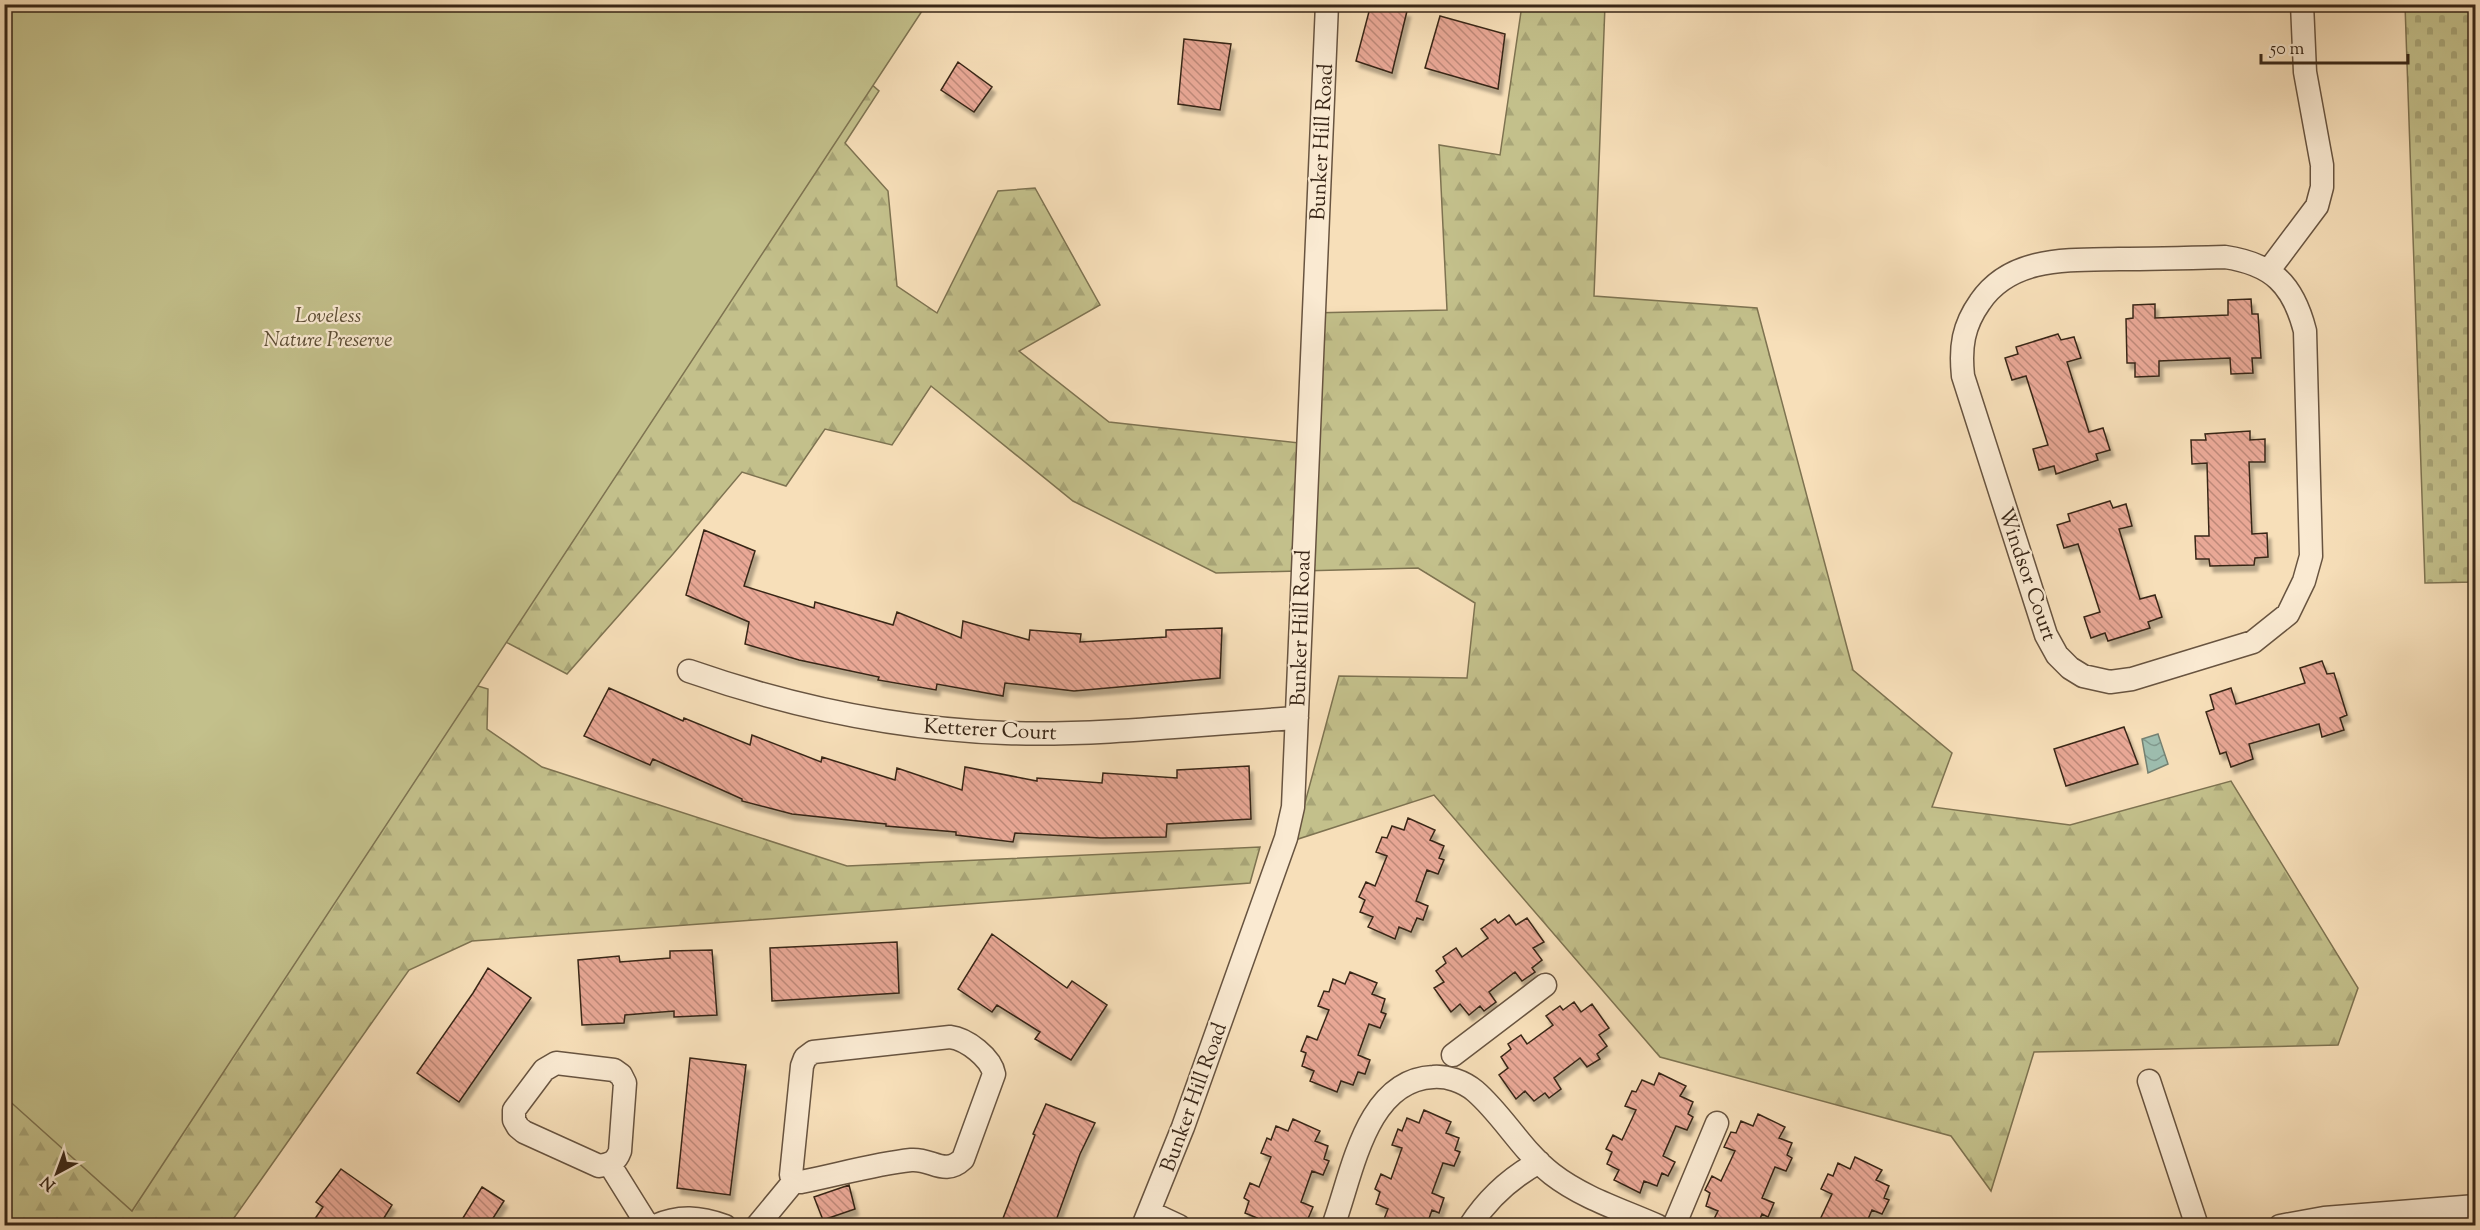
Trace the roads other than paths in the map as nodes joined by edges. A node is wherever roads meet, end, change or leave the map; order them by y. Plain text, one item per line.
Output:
1 (1327, 4) edge
2 (2302, 4) edge
3 (2269, 270) junction
4 (689, 671) dead end
5 (1297, 718) junction
6 (1545, 985) dead end
7 (1452, 1055) dead end
8 (2149, 1081) dead end
9 (1717, 1123) dead end
10 (1539, 1162) junction
11 (610, 1164) junction
12 (795, 1180) junction
13 (2475, 1206) edge
14 (1146, 1219) edge
15 (648, 1226) edge
16 (655, 1226) edge
17 (725, 1226) edge
18 (757, 1226) edge
19 (1179, 1226) edge
20 (1333, 1226) edge
21 (1470, 1226) edge
22 (1658, 1226) edge
23 (1674, 1226) edge
24 (2197, 1226) edge
25 (2280, 1226) edge

1 - 5 street, Bunker Hill Road
2 - 3 street
3 - 3 street, Windsor Court
4 - 5 street, Ketterer Court
5 - 14 street, Bunker Hill Road
6 - 7 street
8 - 24 street
9 - 23 street
10 - 20 street
10 - 21 street
10 - 22 street
11 - 11 street
11 - 15 street
12 - 12 street
12 - 18 street
13 - 25 street
14 - 19 street
16 - 17 street

